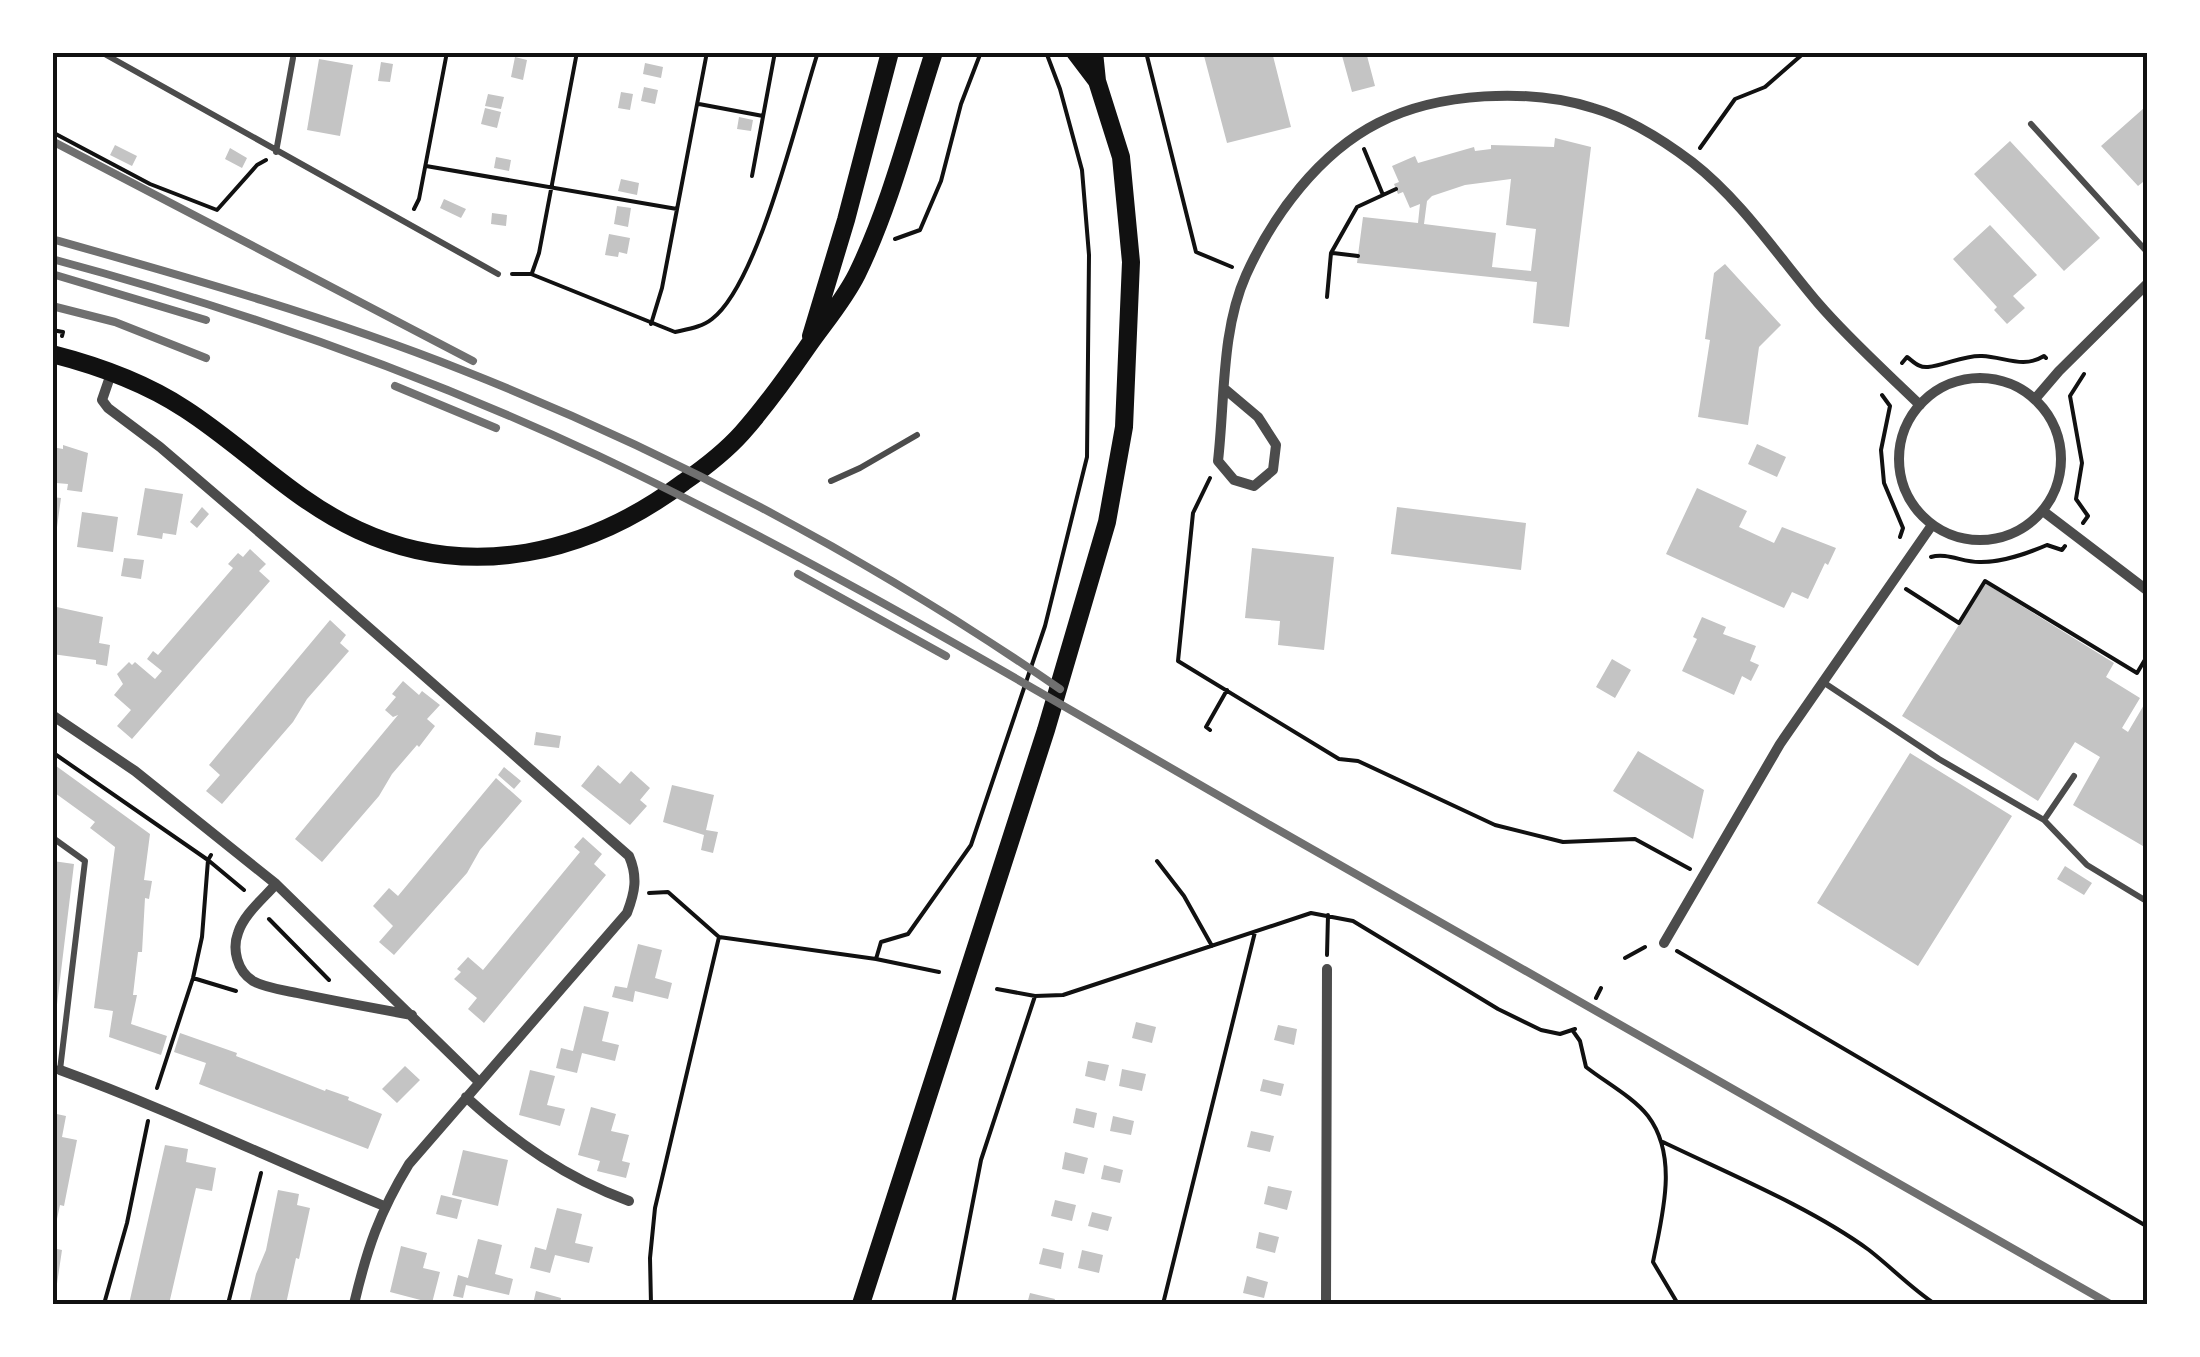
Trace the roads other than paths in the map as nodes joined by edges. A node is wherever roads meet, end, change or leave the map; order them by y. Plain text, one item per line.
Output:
1 (101, 52) edge
2 (890, 52) edge
3 (934, 52) edge
4 (1076, 52) edge
5 (1094, 52) edge
6 (293, 58) dead end
7 (1097, 81) junction
8 (2031, 124) dead end
9 (276, 152) junction
10 (2148, 253) edge
11 (498, 274) road end
12 (2148, 284) edge
13 (808, 346) junction
14 (52, 354) edge
15 (112, 371) junction
16 (1226, 390) junction
17 (2035, 399) junction
18 (1920, 405) junction
19 (916, 435) dead end
20 (831, 481) dead end
21 (2043, 511) junction
22 (1932, 525) junction
23 (2148, 591) edge
24 (1823, 682) junction
25 (52, 715) edge
26 (2074, 776) dead end
27 (2044, 820) junction
28 (52, 838) edge
29 (276, 884) junction
30 (2148, 902) edge
31 (1664, 943) road end
32 (1327, 969) road end
33 (412, 1015) junction
34 (56, 1069) edge
35 (479, 1082) junction
36 (466, 1097) junction
37 (628, 1201) dead end
38 (384, 1206) junction
39 (354, 1304) edge
40 (861, 1304) edge
41 (1326, 1304) edge

1 - 9 lane
2 - 13 main road
3 - 13 main road
4 - 7 main road
5 - 7 main road
6 - 9 lane
7 - 40 main road
8 - 10 lane
9 - 11 lane
12 - 17 street
13 - 15 main road
14 - 15 main road
15 - 35 street
16 - 16 street
16 - 18 street
17 - 18 street
17 - 21 street
18 - 22 street
19 - 20 lane
21 - 22 street
21 - 23 street
22 - 24 street
24 - 27 lane
24 - 31 street
25 - 29 street
26 - 27 lane
27 - 30 lane
28 - 34 lane
29 - 33 street
29 - 33 street
32 - 41 street
33 - 35 street
34 - 38 street
35 - 36 street
36 - 37 street
36 - 38 street
38 - 39 street

